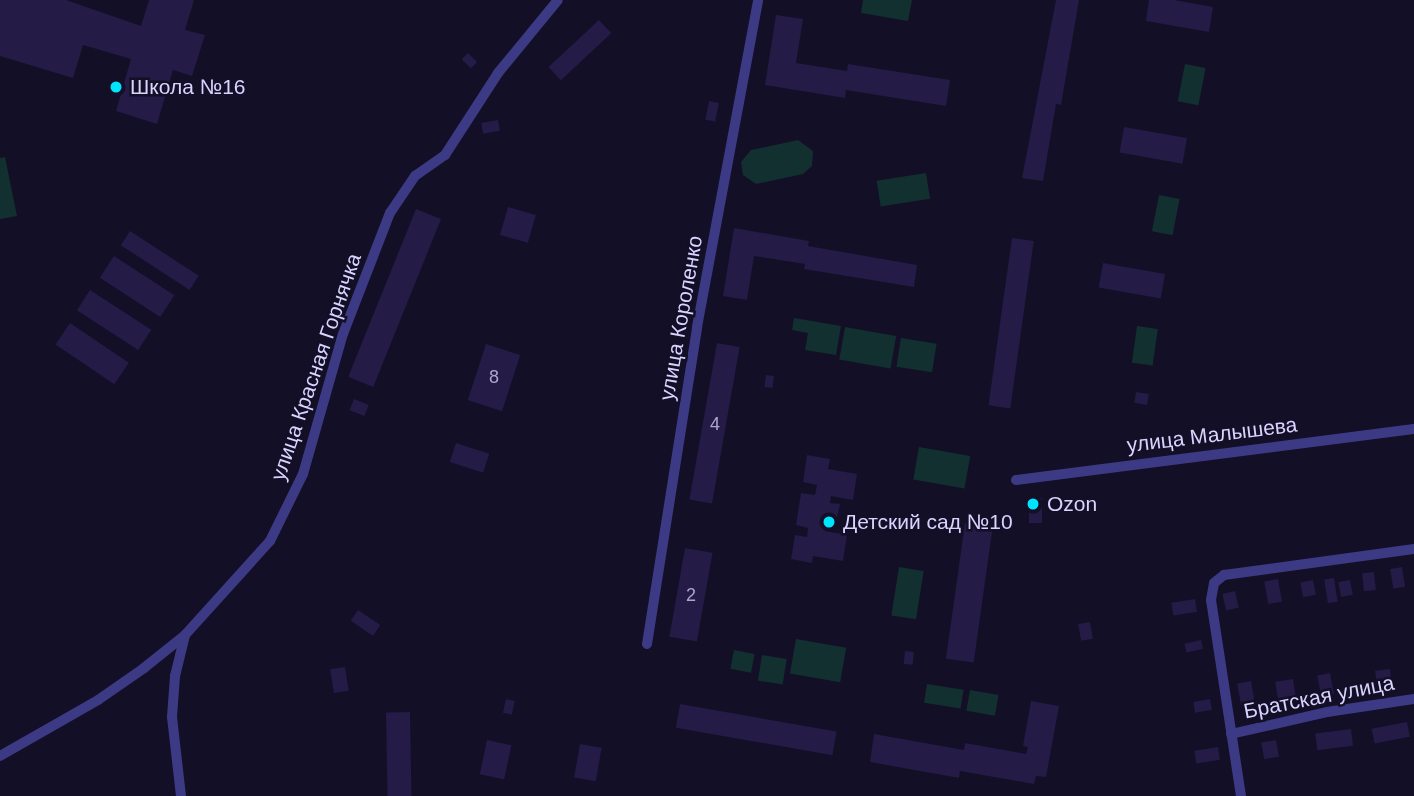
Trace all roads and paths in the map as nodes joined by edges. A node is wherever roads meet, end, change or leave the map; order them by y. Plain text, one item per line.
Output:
1 (558, 0) edge
2 (758, 0) edge
3 (1414, 429) edge
4 (1016, 480) dead end
5 (1414, 549) edge
6 (184, 635) junction
7 (647, 644) dead end
8 (1414, 698) edge
9 (1231, 734) junction
10 (0, 756) edge
11 (181, 796) edge
12 (1241, 796) edge

1 - 6 street, улица Красная Горнячка
2 - 7 street, улица Короленко
3 - 4 street, улица Малышева
5 - 9 street
6 - 10 street, улица Красная Горнячка
6 - 11 street
8 - 9 street, Братская улица
9 - 12 street

